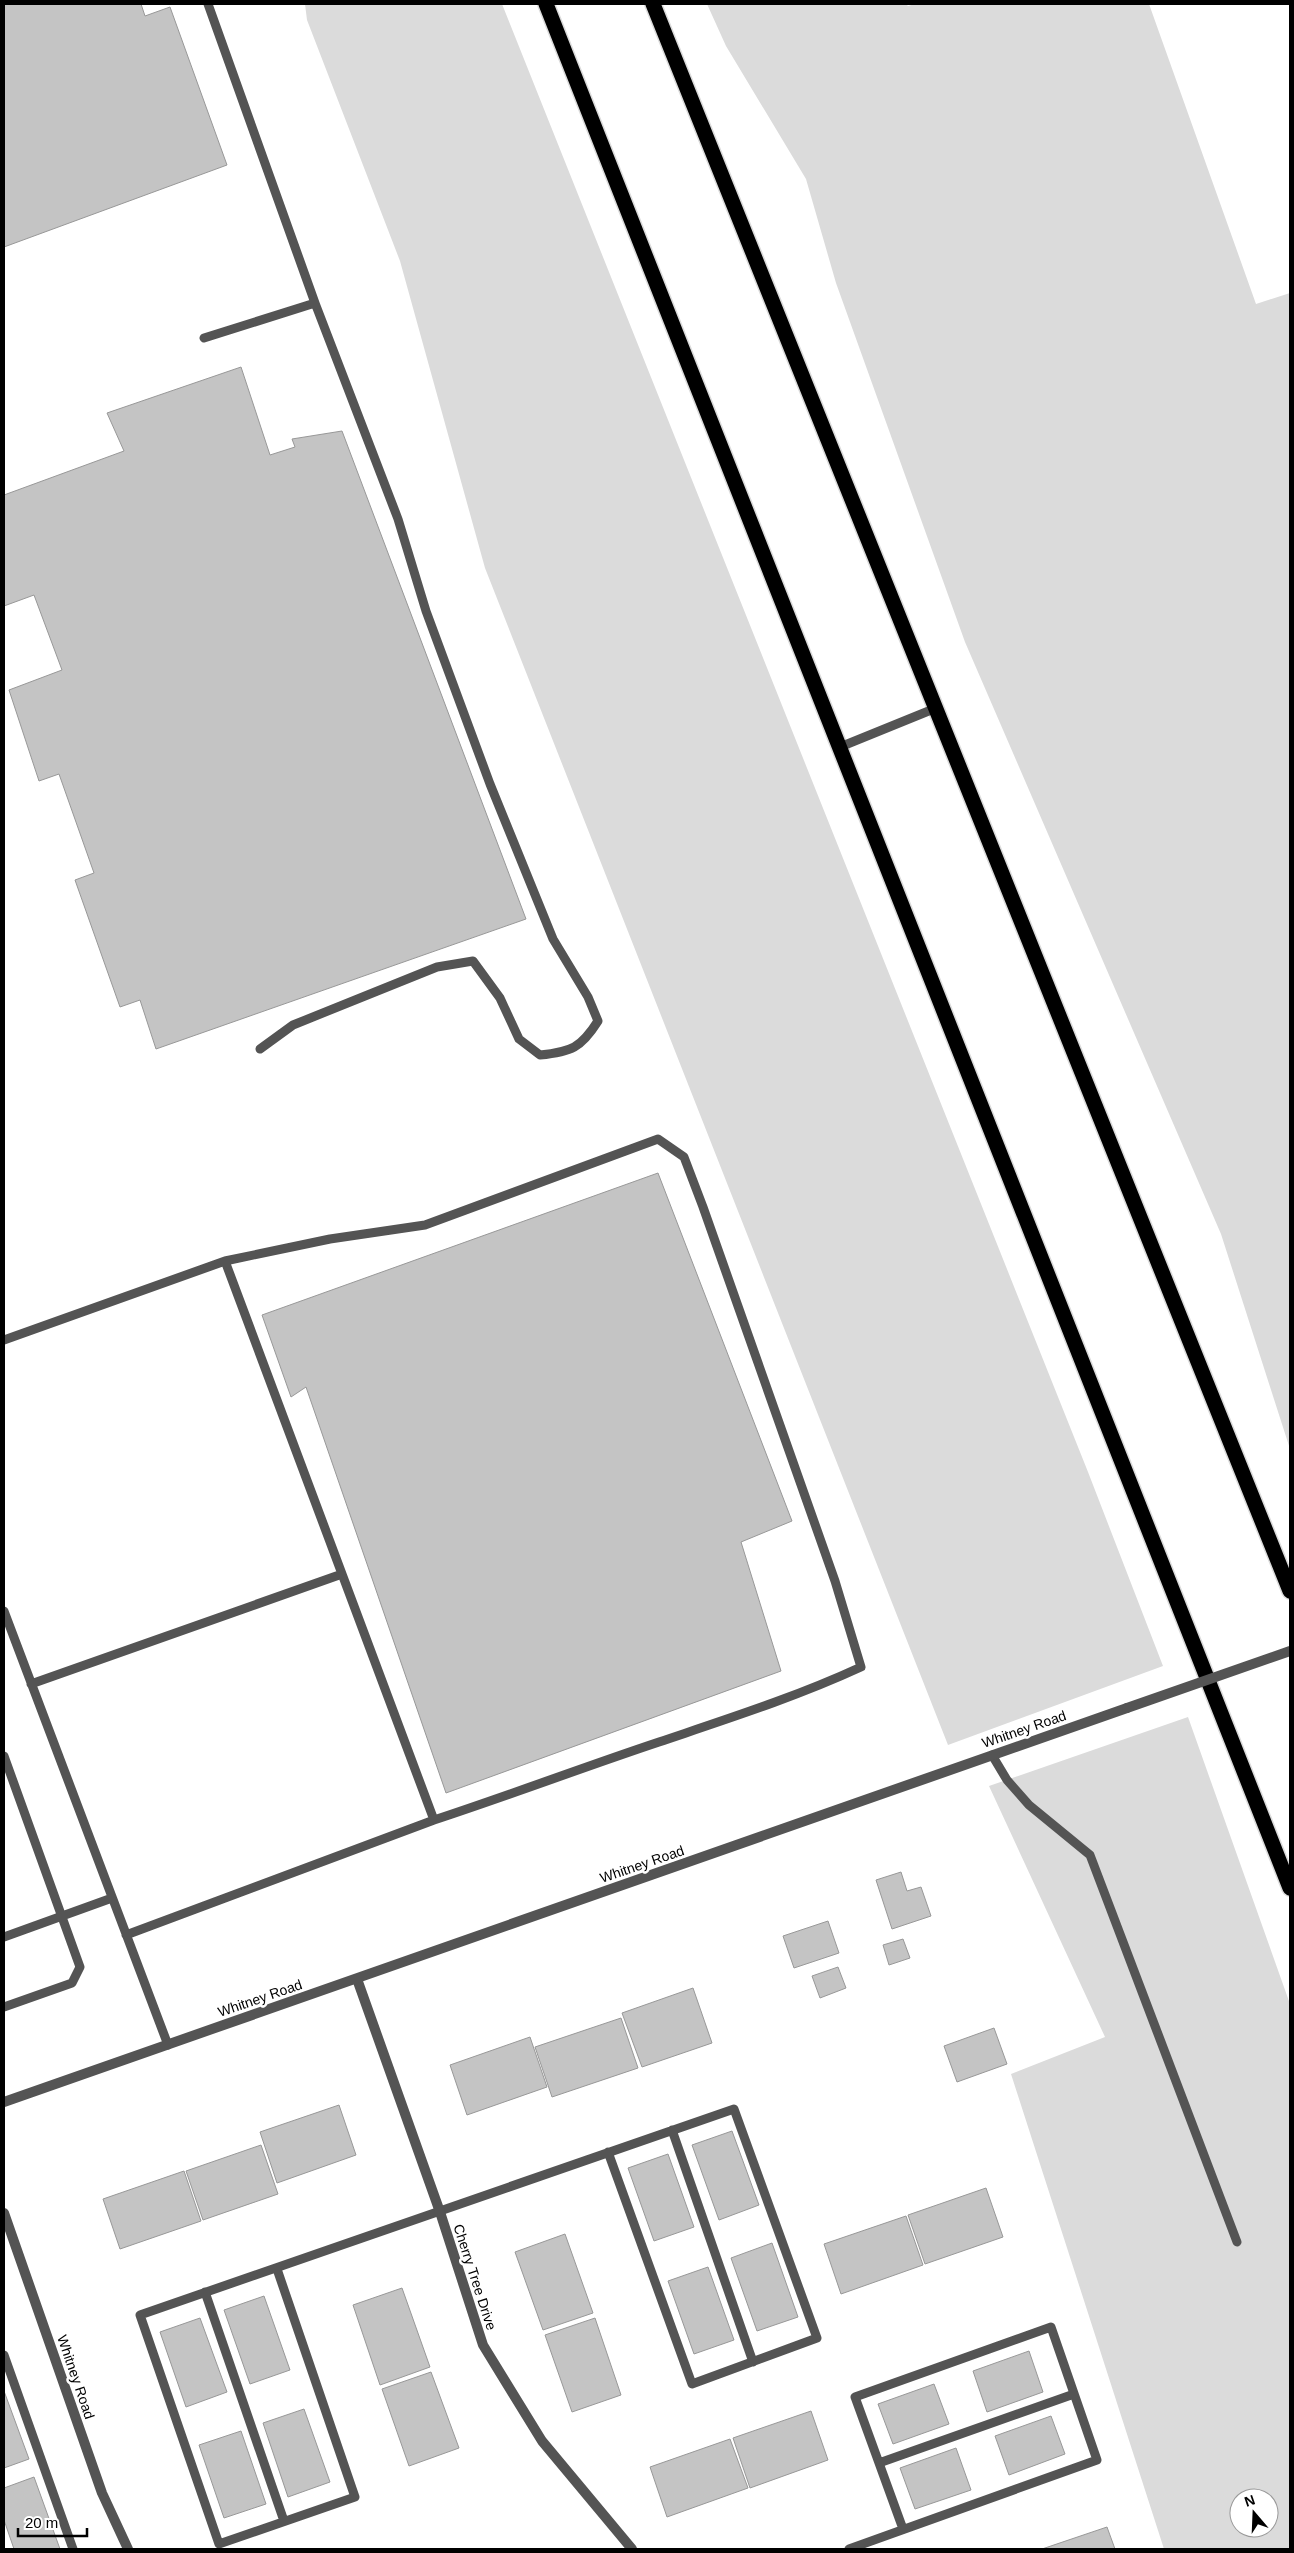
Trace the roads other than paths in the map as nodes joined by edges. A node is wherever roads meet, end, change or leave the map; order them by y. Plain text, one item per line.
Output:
1 (208, 4) edge
2 (546, 4) edge
3 (653, 4) edge
4 (315, 303) junction
5 (204, 338) dead end
6 (936, 708) junction
7 (840, 747) junction
8 (260, 1049) dead end
9 (225, 1261) junction
10 (4, 1340) edge
11 (342, 1574) junction
12 (1290, 1591) edge
13 (5, 1616) edge
14 (1290, 1651) edge
15 (31, 1684) junction
16 (992, 1755) junction
17 (4, 1756) edge
18 (434, 1820) junction
19 (1290, 1888) edge
20 (112, 1898) junction
21 (63, 1916) junction
22 (126, 1936) junction
23 (4, 1937) edge
24 (357, 1979) junction
25 (4, 2007) edge
26 (168, 2045) junction
27 (4, 2102) edge
28 (672, 2130) junction
29 (608, 2152) junction
30 (440, 2212) junction
31 (4, 2213) edge
32 (1236, 2242) dead end
33 (277, 2268) junction
34 (206, 2292) junction
35 (4, 2355) edge
36 (753, 2362) junction
37 (1074, 2394) junction
38 (880, 2463) junction
39 (284, 2521) junction
40 (902, 2529) junction
41 (73, 2549) edge
42 (128, 2549) edge
43 (632, 2549) edge
44 (849, 2549) edge

1 - 4 lane
2 - 7 highway
3 - 6 highway
4 - 5 lane
4 - 8 lane
6 - 7 lane
6 - 12 highway
7 - 19 highway
9 - 10 lane
9 - 11 lane
9 - 18 lane
11 - 15 lane
11 - 18 lane
13 - 15 lane
14 - 16 street, Whitney Road, bridge
15 - 20 lane
16 - 24 street, Whitney Road
16 - 32 lane
17 - 21 lane
18 - 22 lane
20 - 21 lane
20 - 22 lane
21 - 23 lane
21 - 25 lane
22 - 26 lane
24 - 26 street, Whitney Road
24 - 30 street, Cherry Tree Drive
26 - 27 street, Whitney Road
28 - 29 lane
28 - 36 lane
28 - 36 lane
29 - 30 lane
29 - 36 lane
30 - 33 lane
30 - 43 street, Cherry Tree Drive
31 - 42 street, Whitney Road
33 - 34 lane
33 - 39 lane
34 - 39 lane
34 - 39 lane
35 - 41 lane
37 - 38 lane
37 - 38 lane
37 - 40 lane
38 - 40 lane
40 - 44 lane

